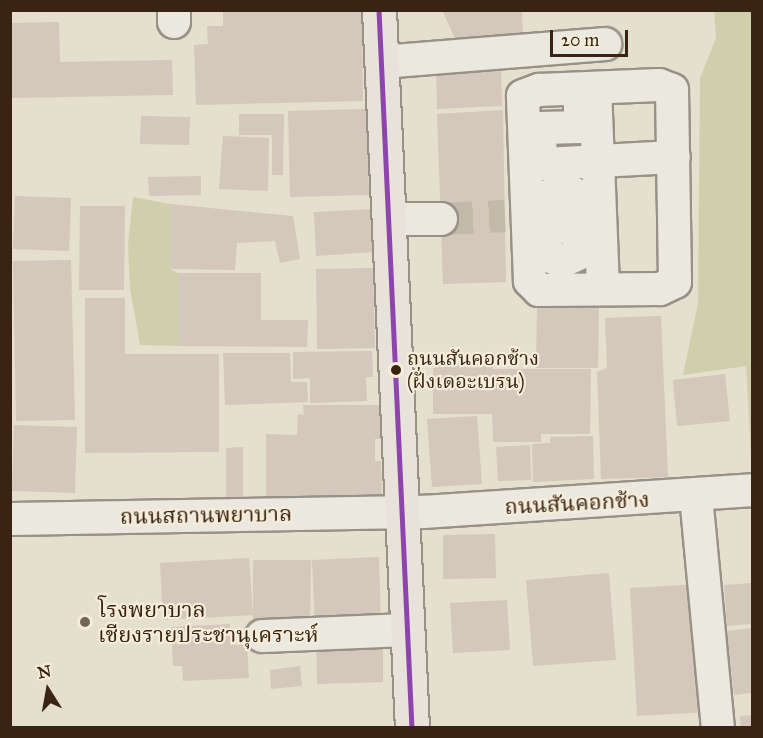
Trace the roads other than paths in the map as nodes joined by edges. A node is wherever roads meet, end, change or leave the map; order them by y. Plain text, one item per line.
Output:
1 (379, 10) edge
2 (605, 44) dead end
3 (382, 62) junction
4 (577, 88) junction
5 (664, 157) junction
6 (598, 161) junction
7 (556, 218) junction
8 (389, 219) junction
9 (441, 219) tunnel mouth
10 (656, 289) junction
11 (603, 290) junction
12 (753, 490) edge
13 (696, 496) junction
14 (402, 511) junction
15 (10, 519) edge
16 (408, 630) junction
17 (262, 636) dead end
18 (412, 728) edge
19 (718, 728) edge

1 - 3 main road
2 - 3 street
3 - 8 main road
4 - 5 street
4 - 6 street
4 - 7 street
4 - 7 street
5 - 6 street
5 - 10 street
5 - 10 street
6 - 7 street
6 - 7 street
7 - 11 street
7 - 11 street
8 - 9 street
8 - 14 main road
10 - 11 street
12 - 13 street, ถนนสันคอกช้าง
13 - 14 street, ถนนสันคอกช้าง
13 - 19 street
14 - 15 street, ถนนสถานพยาบาล
14 - 16 main road
16 - 17 street
16 - 18 main road

